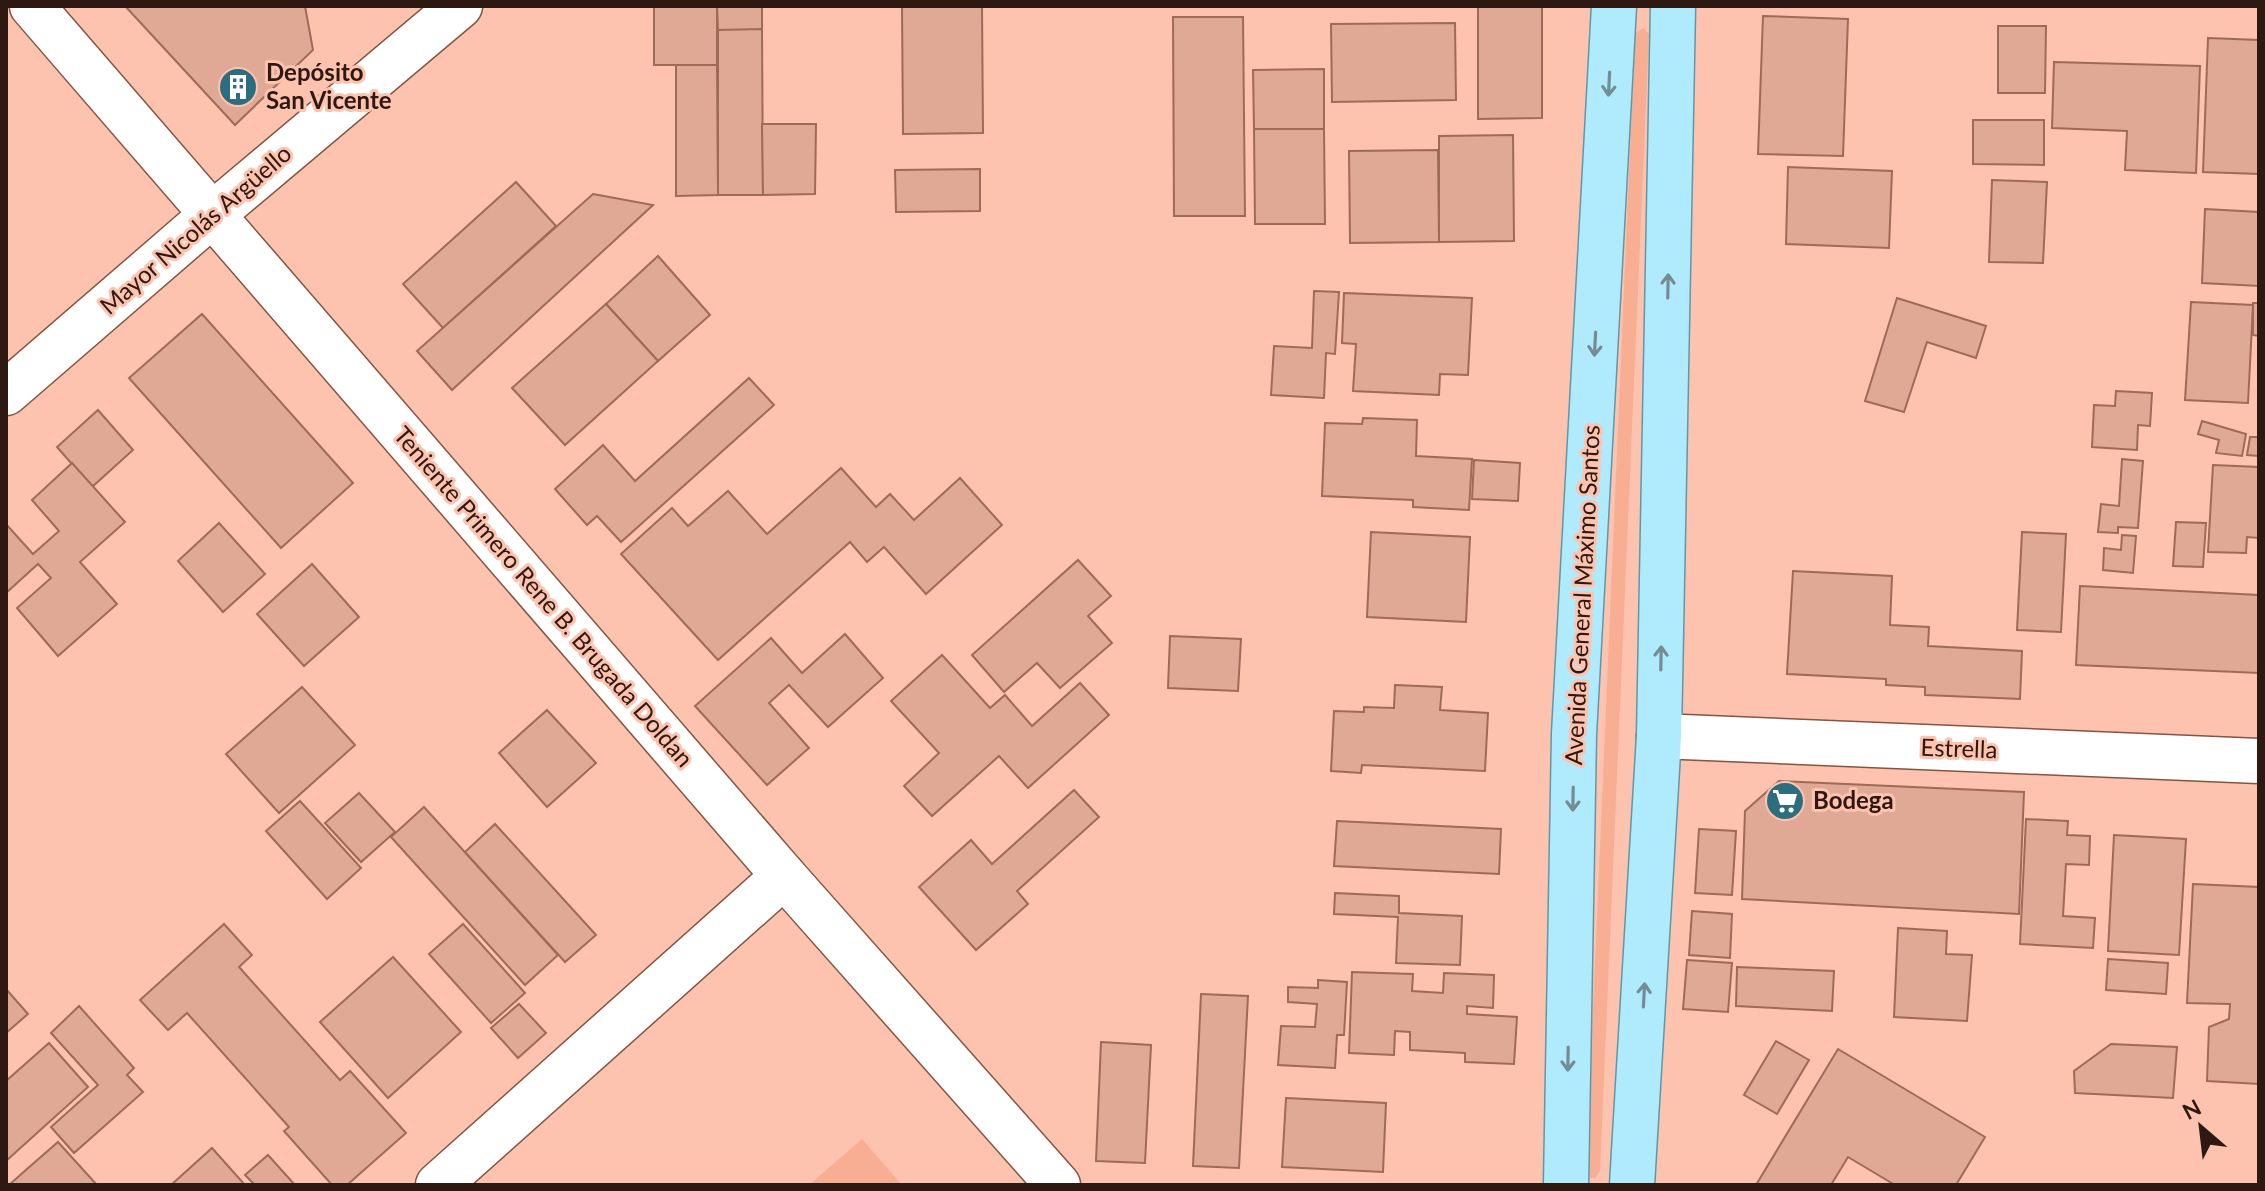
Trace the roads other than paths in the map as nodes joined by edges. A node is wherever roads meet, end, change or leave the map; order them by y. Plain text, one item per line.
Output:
1 (32, 6) edge
2 (460, 6) edge
3 (1614, 6) edge
4 (1673, 6) edge
5 (213, 214) junction
6 (6, 393) edge
7 (1659, 736) junction
8 (2259, 761) edge
9 (784, 876) junction
10 (438, 1185) edge
11 (1058, 1185) edge
12 (1566, 1185) edge
13 (1632, 1185) edge

1 - 5 street, Teniente Primero Rene B. Brugada Doldan
2 - 5 street, Mayor Nicolás Argüello
3 -> 12 main road, Avenida General Máximo Santos
7 -> 4 main road
5 - 6 street, Mayor Nicolás Argüello
5 - 9 street, Teniente Primero Rene B. Brugada Doldan
7 - 8 street, Estrella
13 -> 7 main road
9 - 10 street
9 - 11 street, Teniente Primero Rene B. Brugada Doldan

